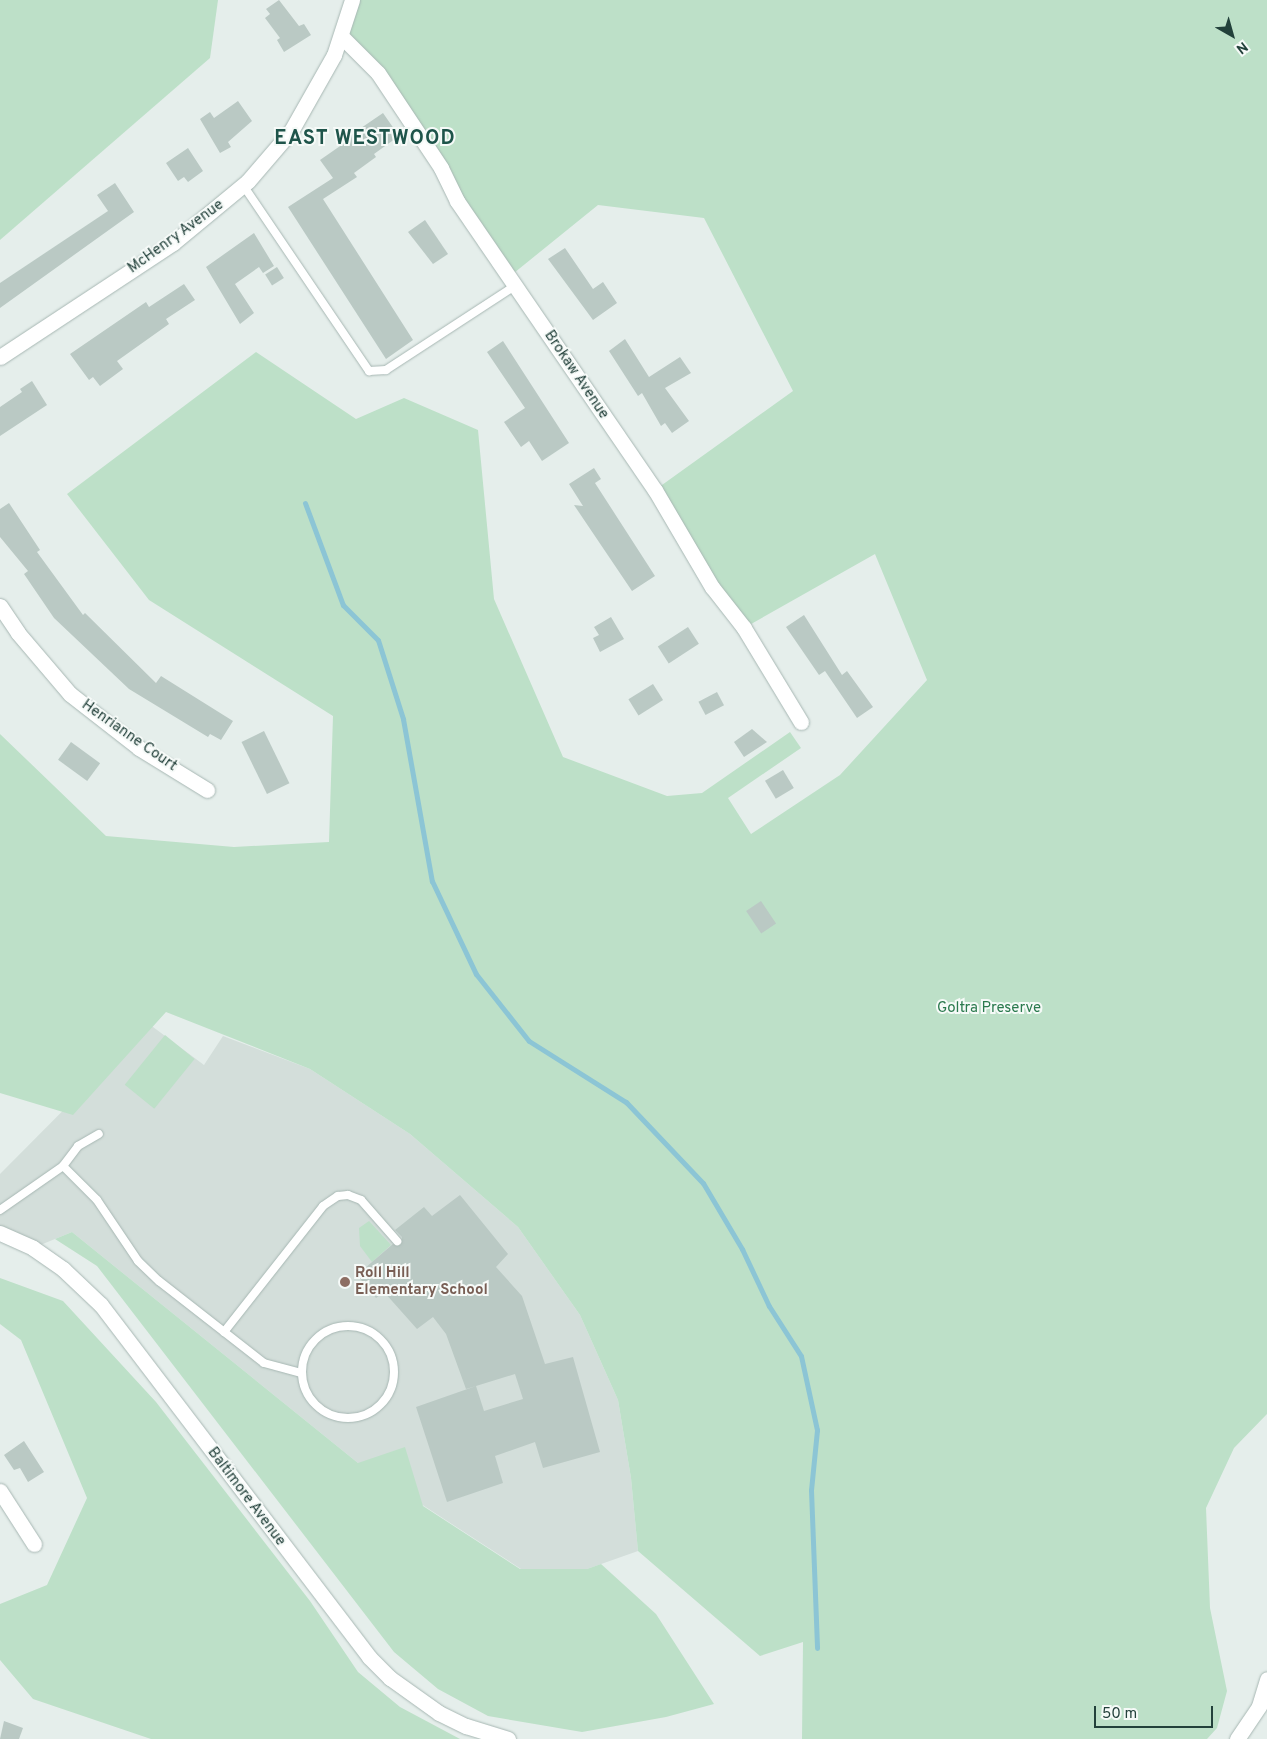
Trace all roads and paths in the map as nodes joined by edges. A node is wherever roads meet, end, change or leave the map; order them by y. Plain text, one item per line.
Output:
1 (352, 0) edge
2 (341, 36) junction
3 (243, 185) junction
4 (515, 286) junction
5 (0, 357) edge
6 (0, 606) edge
7 (801, 722) dead end
8 (207, 790) dead end
9 (99, 1134) dead end
10 (63, 1166) junction
11 (0, 1210) edge
12 (0, 1233) edge
13 (397, 1241) dead end
14 (224, 1332) junction
15 (301, 1372) junction
16 (0, 1491) edge
17 (34, 1544) dead end
18 (1267, 1680) edge
19 (508, 1739) edge
20 (1237, 1739) edge

1 - 2 street, McHenry Avenue
2 - 3 street, McHenry Avenue
2 - 4 street, Brokaw Avenue
3 - 4 lane
3 - 5 street, McHenry Avenue
4 - 7 street, Brokaw Avenue
6 - 8 street, Henrianne Court
9 - 10 lane
10 - 11 lane
10 - 14 lane
12 - 19 street, Baltimore Avenue
13 - 14 lane
14 - 15 lane
15 - 15 lane
16 - 17 street
18 - 20 street

